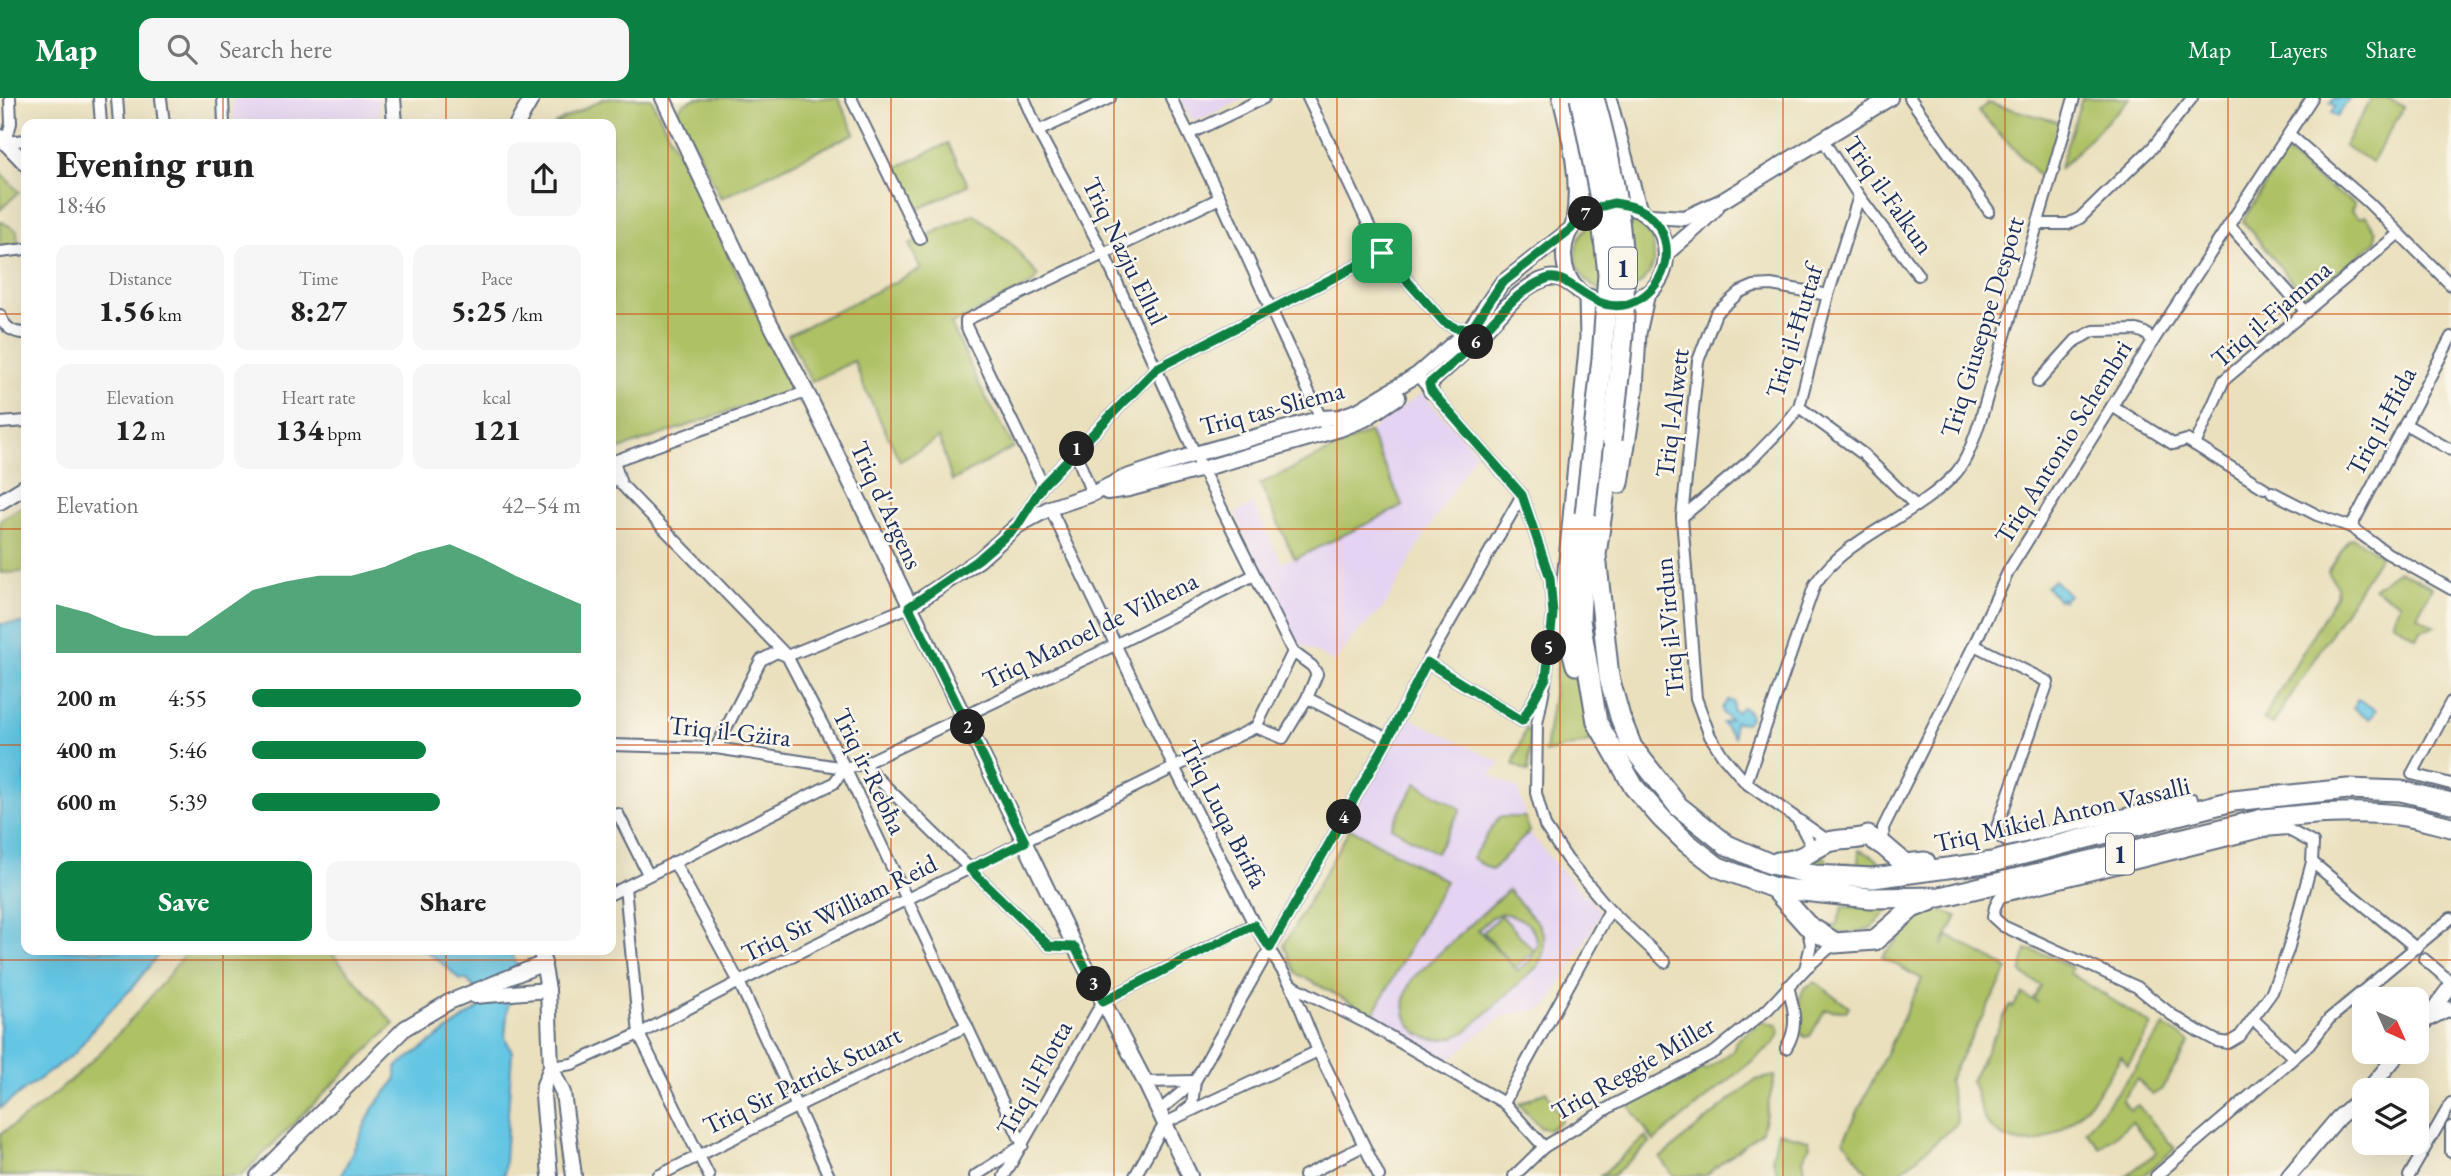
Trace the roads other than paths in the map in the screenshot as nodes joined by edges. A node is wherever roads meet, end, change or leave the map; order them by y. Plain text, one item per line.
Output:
1 (10, 98) edge
2 (99, 98) edge
3 (117, 98) edge
4 (161, 98) edge
5 (223, 98) edge
6 (393, 98) edge
7 (532, 98) edge
8 (663, 98) edge
9 (851, 98) edge
10 (1024, 98) edge
11 (1110, 98) edge
12 (1171, 98) edge
13 (1264, 98) edge
14 (1308, 98) edge
15 (1563, 98) edge
16 (1580, 98) edge
17 (1594, 98) edge
18 (1606, 98) edge
19 (1890, 98) edge
20 (1910, 98) edge
21 (2074, 98) edge
22 (2192, 98) edge
23 (2312, 98) edge
24 (100, 119) edge
25 (119, 119) edge
26 (163, 119) edge
27 (224, 119) edge
28 (395, 119) edge
29 (520, 119) edge
30 (1038, 131) junction
31 (1189, 134) junction
32 (2290, 134) junction
33 (2, 138) edge
34 (21, 140) edge
35 (1823, 140) junction
36 (21, 159) edge
37 (1859, 197) junction
38 (1220, 198) junction
39 (1722, 201) junction
40 (1989, 211) dead end
41 (1643, 212) junction
42 (2039, 224) junction
43 (1573, 225) junction
44 (2230, 226) junction
45 (2398, 234) junction
46 (920, 239) dead end
47 (21, 250) edge
48 (0, 252) edge
49 (1382, 253) junction
50 (1667, 253) junction
51 (1104, 254) junction
52 (1918, 275) dead end
53 (2451, 285) edge
54 (1583, 295) junction
55 (1828, 295) junction
56 (1644, 297) junction
57 (1270, 310) junction
58 (2306, 312) junction
59 (0, 315) edge
60 (1476, 331) junction
61 (21, 334) edge
62 (2451, 337) edge
63 (2153, 341) junction
64 (1157, 368) junction
65 (2038, 382) dead end
66 (1426, 386) junction
67 (806, 392) junction
68 (2112, 406) junction
69 (1799, 407) junction
70 (1322, 418) junction
71 (21, 421) edge
72 (0, 423) edge
73 (2406, 424) junction
74 (1326, 433) junction
75 (2195, 445) junction
76 (2451, 450) edge
77 (1074, 452) junction
78 (1195, 454) junction
79 (616, 460) edge
80 (1202, 470) junction
81 (616, 471) edge
82 (1043, 485) junction
83 (21, 489) edge
84 (1091, 494) junction
85 (1522, 495) junction
86 (0, 502) edge
87 (1916, 506) junction
88 (1050, 508) junction
89 (1682, 517) junction
90 (1017, 526) junction
91 (2351, 527) junction
92 (1254, 575) junction
93 (2451, 589) edge
94 (909, 607) junction
95 (1603, 616) junction
96 (1115, 645) junction
97 (1974, 645) junction
98 (1293, 652) junction
99 (787, 656) junction
100 (1427, 662) junction
101 (1546, 678) junction
102 (1307, 698) junction
103 (2451, 702) edge
104 (962, 716) junction
105 (1597, 722) junction
106 (1256, 727) junction
107 (1388, 739) junction
108 (616, 745) edge
109 (716, 748) junction
110 (863, 764) junction
111 (1174, 767) junction
112 (845, 768) junction
113 (1746, 783) junction
114 (2451, 784) edge
115 (2192, 799) dead end
116 (2451, 803) edge
117 (616, 815) edge
118 (1797, 817) junction
119 (2264, 825) junction
120 (2451, 827) edge
121 (1879, 836) junction
122 (1025, 842) junction
123 (1822, 847) junction
124 (674, 862) junction
125 (1992, 862) junction
126 (2312, 862) junction
127 (1768, 863) junction
128 (970, 869) junction
129 (648, 874) junction
130 (625, 887) junction
131 (1774, 888) junction
132 (616, 892) edge
133 (1940, 897) junction
134 (907, 900) junction
135 (1610, 910) junction
136 (2451, 918) edge
137 (1254, 925) junction
138 (1807, 925) junction
139 (1835, 943) junction
140 (1075, 947) junction
141 (1270, 948) junction
142 (2416, 948) junction
143 (542, 956) edge
144 (2424, 959) dead end
145 (1665, 962) dead end
146 (1805, 969) junction
147 (739, 982) junction
148 (2451, 984) edge
149 (1291, 985) junction
150 (1788, 986) junction
151 (548, 990) junction
152 (464, 997) junction
153 (1103, 1001) junction
154 (2451, 1010) edge
155 (2429, 1015) edge
156 (2254, 1020) junction
157 (2429, 1021) edge
158 (967, 1026) junction
159 (639, 1034) junction
160 (1786, 1048) dead end
161 (1318, 1051) junction
162 (2293, 1057) junction
163 (2390, 1064) edge
164 (551, 1067) junction
165 (2378, 1078) edge
166 (1195, 1081) junction
167 (1145, 1082) junction
168 (1504, 1103) junction
169 (2451, 1103) edge
170 (798, 1105) junction
171 (2352, 1105) edge
172 (1168, 1117) junction
173 (2451, 1127) edge
174 (1023, 1145) junction
175 (1363, 1146) junction
176 (1544, 1147) junction
177 (2451, 1152) edge
178 (699, 1155) junction
179 (982, 1175) edge
180 (258, 1176) edge
181 (550, 1176) edge
182 (574, 1176) edge
183 (658, 1176) edge
184 (709, 1176) edge
185 (830, 1176) edge
186 (1004, 1176) edge
187 (1135, 1176) edge
188 (1190, 1176) edge
189 (1304, 1176) edge
190 (1379, 1176) edge
191 (1514, 1176) edge
192 (2156, 1176) edge
193 (2289, 1176) edge
194 (2409, 1176) edge

1 - 33 street
2 - 24 street
3 - 25 street
4 - 26 street
5 - 27 street
6 - 28 main road
7 - 29 main road
8 - 67 main road, Triq d'Argens
9 - 46 street
10 - 30 street, Triq Nazju Ellul
11 - 30 street
12 - 31 street
13 - 31 street
14 - 49 street
15 - 43 highway
16 - 105 highway, Triq Mikiel Anton Vassalli / 1, bridge
17 - 95 highway, Triq Mikiel Anton Vassalli / 1, bridge
18 - 41 highway
19 - 35 main road
20 - 40 street
21 - 42 street, Triq Giuseppe Despott
22 - 42 street
23 - 32 street, Triq Antonio Schembri
30 - 51 street, Triq Nazju Ellul
31 - 38 street
32 - 44 street, Triq Antonio Schembri
32 - 45 street
33 - 34 street
33 - 36 main road
35 - 37 street, Triq il-Falkun
35 - 39 main road
37 - 52 street, Triq il-Falkun
37 - 55 street, Triq il-Ħuttaf
38 - 51 street
38 - 57 street
39 - 41 main road
39 - 50 main road
41 - 43 main road
41 - 50 main road
42 - 87 street, Triq Giuseppe Despott
43 - 54 main road
43 - 60 main road, Triq tas-Sliema
44 - 58 street
44 - 63 street, Triq Antonio Schembri
45 - 53 street
45 - 58 street, Triq il-Fjamma
47 - 48 street
49 - 57 street
49 - 60 street
50 - 56 main road
51 - 64 street, Triq Nazju Ellul
51 - 82 street
54 - 56 main road
54 - 60 main road, Triq tas-Sliema
54 - 105 highway
55 - 69 street, Triq il-Ħuttaf
55 - 89 street, Triq l-Alwett
56 - 95 highway
57 - 64 street
57 - 70 street
58 - 75 street, Triq il-Fjamma
59 - 61 street
60 - 66 main road, Triq tas-Sliema
60 - 70 main road, Triq tas-Sliema
62 - 73 street, Triq il-Ħida
63 - 65 street
63 - 68 street, Triq Antonio Schembri
64 - 77 street
64 - 78 street, Triq Nazju Ellul
66 - 74 main road, Triq tas-Sliema
66 - 85 street
67 - 79 street
67 - 94 main road, Triq d'Argens
68 - 75 street
68 - 97 street, Triq Antonio Schembri
69 - 87 street
69 - 89 street, Triq il-Ħuttaf
70 - 74 street
70 - 78 main road, Triq tas-Sliema
71 - 72 street
73 - 76 street
73 - 91 street, Triq il-Ħida
74 - 80 main road, Triq tas-Sliema
75 - 91 street
77 - 82 street
77 - 84 street
78 - 80 street, Triq Nazju Ellul
78 - 84 main road, Triq tas-Sliema
80 - 84 main road, Triq tas-Sliema
80 - 92 street, Triq Nazju Ellul
81 - 99 street, Triq ir-Rebħa
82 - 90 street
83 - 86 main road
84 - 88 main road, Triq tas-Sliema
85 - 100 street
85 - 101 street
87 - 113 street, Triq Giuseppe Despott
88 - 90 main road, Triq tas-Sliema
88 - 96 street, Triq Luqa Briffa
89 - 113 street, Triq il-Virdun
90 - 94 main road, Triq tas-Sliema
91 - 93 street
92 - 96 street, Triq Manoel de Vilhena
92 - 98 street, Triq Nazju Ellul
94 - 99 street, Triq tas-Sliema
94 - 104 main road, Triq d'Argens
95 - 127 highway, Triq Mikiel Anton Vassalli / 1
96 - 104 street, Triq Manoel de Vilhena
96 - 111 street, Triq Luqa Briffa
97 - 115 street
97 - 121 street, Triq Antonio Schembri
98 - 102 street, Triq Nazju Ellul
98 - 106 street
99 - 109 street, Triq tas-Sliema
99 - 112 street, Triq ir-Rebħa
100 - 101 street
100 - 107 street
101 - 135 street
102 - 106 street
102 - 107 street
103 - 114 street
104 - 110 street, Triq Manoel de Vilhena
104 - 122 main road, Triq d'Argens
105 - 131 highway, Triq Mikiel Anton Vassalli / 1
106 - 111 street, Triq Sir William Reid
107 - 141 street
108 - 109 street, Triq il-Gżira
109 - 112 street, Triq il-Gżira
110 - 112 street, Triq Manoel de Vilhena
110 - 128 street
111 - 122 street, Triq Sir William Reid
111 - 137 street, Triq Luqa Briffa
112 - 124 street, Triq Manoel de Vilhena
112 - 134 street, Triq ir-Rebħa
113 - 118 street, Triq il-Virdun
116 - 125 highway, Triq Mikiel Anton Vassalli / 1
117 - 129 street
118 - 123 street, Triq il-Virdun
118 - 123 street
119 - 120 highway, Triq Mikiel Anton Vassalli / 1
119 - 126 street
119 - 133 highway, Triq Mikiel Anton Vassalli / 1
119 - 156 street
121 - 123 highway
121 - 125 highway, 1
122 - 128 street, Triq Sir William Reid
122 - 140 main road, Triq d'Argens
123 - 127 highway
124 - 129 street, Triq Manoel de Vilhena
124 - 147 street
125 - 127 highway, Triq Mikiel Anton Vassalli / 1
126 - 142 street
126 - 156 street
128 - 134 street, Triq Sir William Reid
128 - 140 street
129 - 130 street, Triq Manoel de Vilhena
130 - 132 street, Triq Manoel de Vilhena
130 - 159 street
131 - 133 highway, Triq Mikiel Anton Vassalli / 1
131 - 138 highway, 1
133 - 139 highway, 1
134 - 147 street, Triq Sir William Reid
134 - 158 street, Triq ir-Rebħa
135 - 145 street
135 - 168 street
136 - 142 street
137 - 141 street, Triq Luqa Briffa
137 - 153 street
138 - 139 highway, 1
138 - 146 street
139 - 146 street, Triq Reggie Miller
140 - 153 main road, Triq d'Argens
141 - 149 street, Triq Luqa Briffa
141 - 166 street
142 - 162 street
143 - 151 main road
143 - 152 main road
144 - 148 street
146 - 150 street, Triq Reggie Miller
147 - 159 street, Triq Sir William Reid
147 - 170 street
148 - 155 main road
149 - 161 street, Triq Luqa Briffa
149 - 168 street
150 - 160 street
150 - 176 street, Triq Reggie Miller
151 - 152 main road
151 - 164 main road
152 - 180 main road
153 - 167 main road, Triq d'Argens
153 - 174 street, Triq il-Flotta
154 - 157 main road
156 - 162 street
158 - 170 street, Triq Sir Patrick Stuart
158 - 174 street, Triq ir-Rebħa
159 - 164 street, Triq Sir William Reid
159 - 178 street
161 - 172 street
161 - 175 street, Triq Luqa Briffa
162 - 192 street
163 - 165 main road
164 - 181 main road
164 - 182 main road
166 - 167 street
166 - 172 street
166 - 172 street
167 - 172 main road, Triq d'Argens
168 - 176 street
169 - 194 street
170 - 178 street, Triq Sir Patrick Stuart
170 - 185 street
171 - 193 main road
172 - 187 street
172 - 188 main road, Triq d'Argens
173 - 177 street
174 - 179 street
174 - 186 street, Triq il-Flotta
175 - 189 street
175 - 190 street, Triq Luqa Briffa
176 - 191 street, Triq Reggie Miller
178 - 183 street, Triq Sir Patrick Stuart
178 - 184 street

